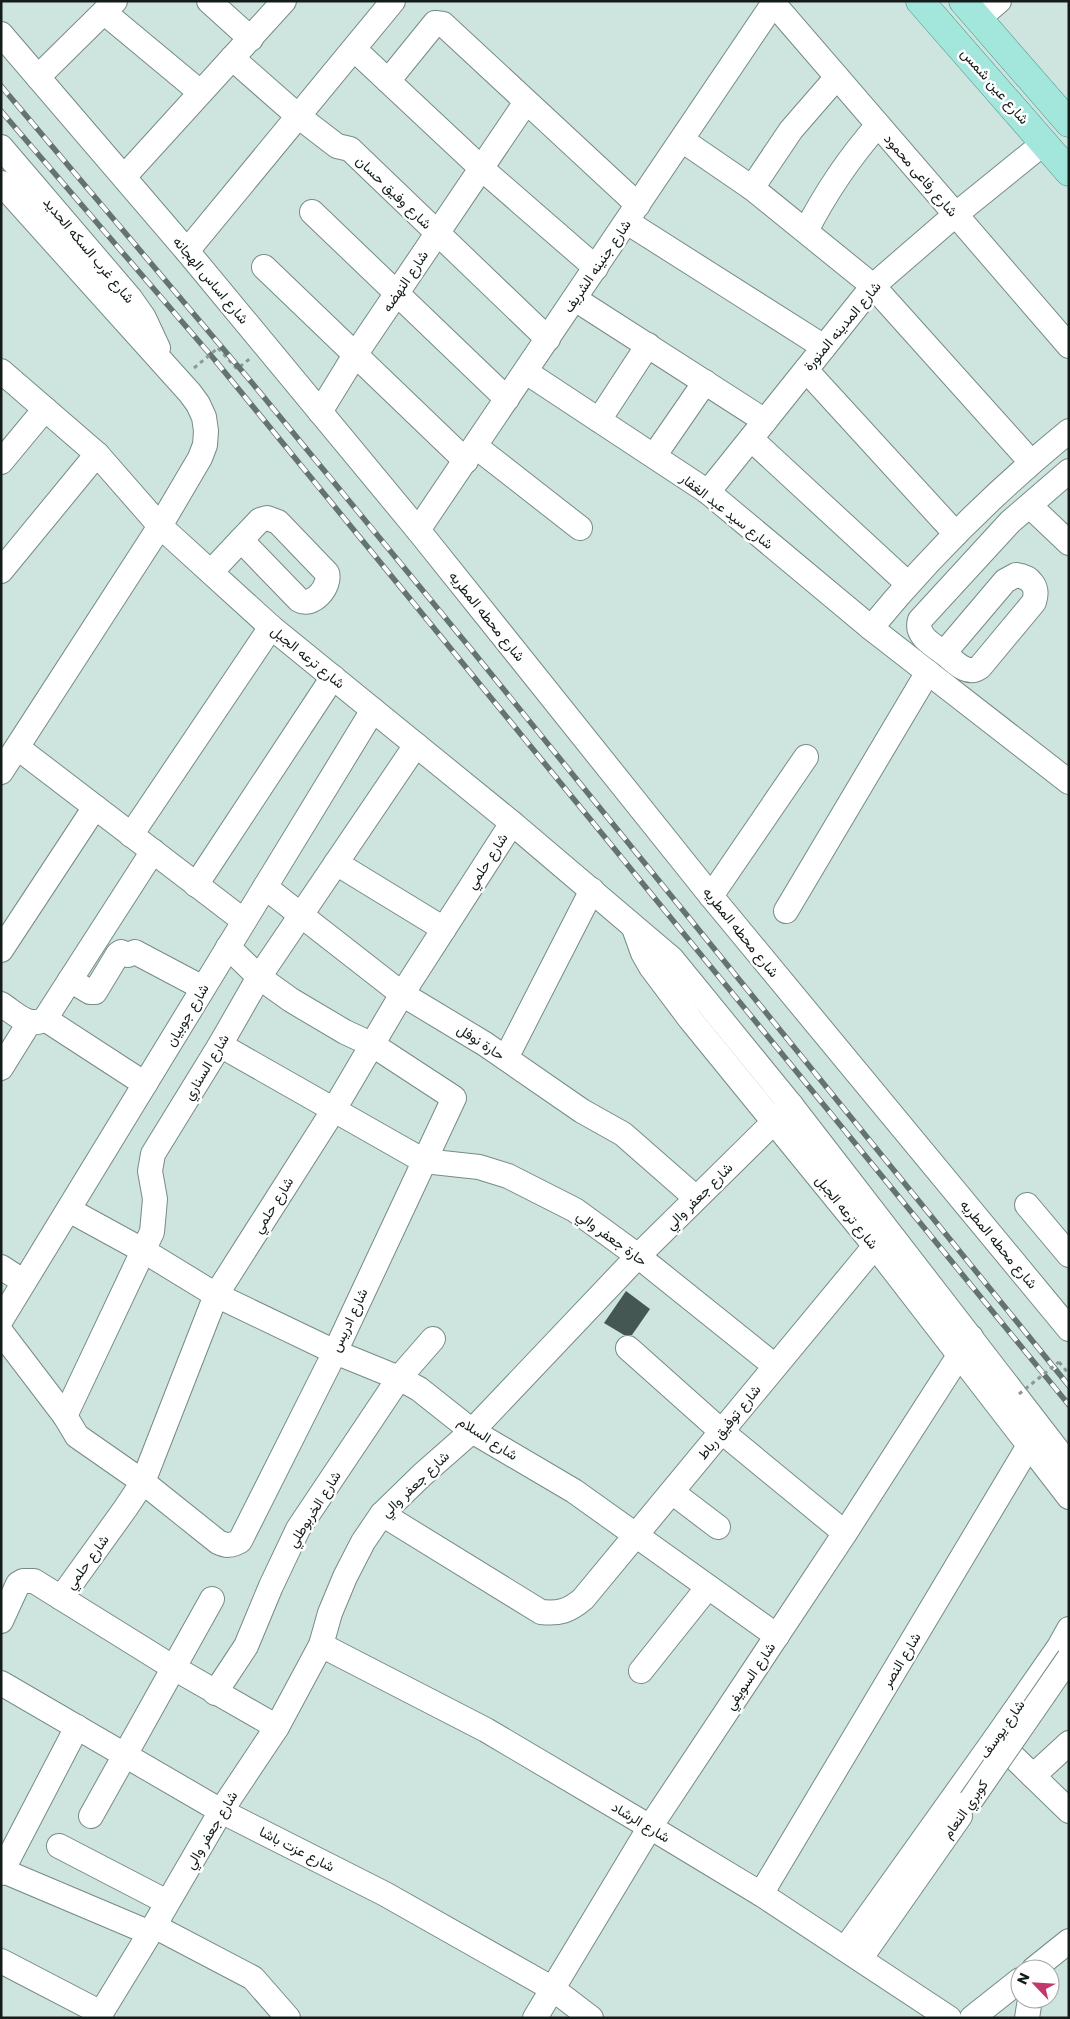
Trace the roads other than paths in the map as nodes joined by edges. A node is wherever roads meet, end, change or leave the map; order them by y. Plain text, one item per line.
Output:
1 (209, 1) edge
2 (284, 1) edge
3 (393, 1) edge
4 (920, 1) edge
5 (999, 1) edge
6 (774, 2) edge
7 (110, 7) edge
8 (971, 10) edge
9 (1, 34) edge
10 (251, 39) junction
11 (354, 48) junction
12 (232, 58) junction
13 (38, 77) junction
14 (837, 77) junction
15 (388, 81) junction
16 (200, 92) junction
17 (526, 102) junction
18 (298, 116) junction
19 (1068, 121) edge
20 (878, 125) junction
21 (682, 140) junction
22 (1044, 143) junction
23 (1, 147) edge
24 (481, 168) junction
25 (1069, 172) edge
26 (124, 177) junction
27 (1, 183) edge
28 (752, 188) junction
29 (312, 212) dead end
30 (633, 213) junction
31 (956, 214) junction
32 (806, 231) junction
33 (437, 233) junction
34 (187, 251) junction
35 (264, 268) dead end
36 (596, 268) junction
37 (873, 286) junction
38 (397, 294) junction
39 (575, 298) junction
40 (548, 339) junction
41 (648, 346) junction
42 (1069, 346) edge
43 (824, 347) junction
44 (355, 355) junction
45 (162, 362) junction
46 (806, 370) junction
47 (1, 371) edge
48 (526, 372) junction
49 (705, 382) junction
50 (507, 399) junction
51 (45, 409) junction
52 (320, 412) junction
53 (599, 420) junction
54 (758, 430) junction
55 (1069, 431) edge
56 (97, 454) junction
57 (470, 454) junction
58 (654, 456) junction
59 (1, 462) edge
60 (1031, 462) junction
61 (1069, 471) edge
62 (708, 492) junction
63 (1030, 506) junction
64 (160, 526) junction
65 (580, 528) dead end
66 (418, 530) junction
67 (1064, 530) edge
68 (956, 534) junction
69 (241, 540) dead end
70 (1, 570) edge
71 (211, 572) junction
72 (907, 583) junction
73 (271, 627) junction
74 (871, 628) junction
75 (944, 653) dead end
76 (928, 672) junction
77 (333, 677) junction
78 (373, 710) junction
79 (416, 745) junction
80 (18, 748) junction
81 (806, 757) dead end
82 (1, 772) edge
83 (1069, 782) edge
84 (95, 807) junction
85 (512, 823) junction
86 (131, 835) junction
87 (153, 851) junction
88 (336, 863) junction
89 (196, 885) junction
90 (265, 887) junction
91 (592, 890) junction
92 (711, 896) junction
93 (786, 910) dead end
94 (300, 916) junction
95 (244, 921) junction
96 (632, 924) junction
97 (444, 929) junction
98 (228, 947) junction
99 (1, 950) edge
100 (259, 977) junction
101 (70, 980) junction
102 (203, 988) junction
103 (402, 994) junction
104 (1, 1004) edge
105 (37, 1021) junction
106 (373, 1044) junction
107 (220, 1045) junction
108 (506, 1058) junction
109 (1, 1068) edge
110 (145, 1084) junction
111 (791, 1105) junction
112 (333, 1111) junction
113 (774, 1122) junction
114 (424, 1161) junction
115 (696, 1198) junction
116 (1027, 1205) dead end
117 (69, 1210) junction
118 (874, 1246) junction
119 (144, 1251) junction
120 (1069, 1255) edge
121 (638, 1256) junction
122 (1, 1267) edge
123 (24, 1282) junction
124 (216, 1295) junction
125 (1, 1320) edge
126 (1069, 1329) edge
127 (1, 1332) edge
128 (434, 1339) dead end
129 (965, 1345) junction
130 (628, 1348) dead end
131 (335, 1352) junction
132 (775, 1366) junction
133 (399, 1378) junction
134 (65, 1416) junction
135 (472, 1431) junction
136 (722, 1431) junction
137 (1035, 1435) junction
138 (1069, 1465) edge
139 (143, 1482) junction
140 (672, 1492) junction
141 (1069, 1497) edge
142 (382, 1514) junction
143 (718, 1526) dead end
144 (845, 1533) junction
145 (636, 1534) junction
146 (708, 1587) junction
147 (61, 1598) junction
148 (212, 1599) dead end
149 (1, 1621) edge
150 (1069, 1629) edge
151 (777, 1636) junction
152 (321, 1645) junction
153 (1069, 1658) edge
154 (174, 1668) junction
155 (641, 1671) dead end
156 (5, 1693) edge
157 (215, 1693) junction
158 (77, 1727) junction
159 (277, 1727) junction
160 (995, 1739) junction
161 (1069, 1743) edge
162 (125, 1755) junction
163 (1033, 1776) junction
164 (221, 1811) junction
165 (1069, 1811) edge
166 (91, 1816) dead end
167 (650, 1827) junction
168 (58, 1846) dead end
169 (2, 1871) edge
170 (761, 1894) junction
171 (167, 1902) junction
172 (152, 1929) junction
173 (1069, 1941) edge
174 (853, 1954) junction
175 (1046, 1959) edge
176 (1, 1961) edge
177 (1010, 1988) edge
178 (553, 1989) junction
179 (99, 2016) edge
180 (288, 2018) edge
181 (535, 2018) edge
182 (591, 2018) edge
183 (949, 2018) edge
184 (972, 2018) edge

1 - 10 street
2 - 10 street
3 - 11 street
4 - 22 main road, شارع عين شمس
5 - 8 street
6 - 14 street, شارع رفاعى محمود
6 - 21 street, شارع جنينه الشريف
7 - 13 street
7 - 16 street
8 - 19 main road
9 - 13 street, شارع اساس الهجانه
10 - 12 street
11 - 15 street
11 - 18 street
12 - 16 street
12 - 18 street, شارع وفيق حسان
13 - 26 street, شارع اساس الهجانه
14 - 20 street, شارع رفاعى محمود
14 - 28 street
15 - 17 street
15 - 24 street
16 - 26 street
17 - 24 street, شارع النهضه
17 - 30 street
18 - 33 street, شارع وفيق حسان
18 - 34 street
20 - 31 street, شارع رفاعى محمود
20 - 32 street
21 - 28 street
21 - 30 street, شارع جنينه الشريف
22 - 25 main road, شارع عين شمس
22 - 31 street, شارع المدينه المنورة
23 - 45 street, شارع غرب السكه الحديد
24 - 33 street, شارع النهضه
24 - 36 street
26 - 34 street, شارع اساس الهجانه
27 - 45 street, شارع غرب السكه الحديد
28 - 32 street
29 - 38 street
30 - 36 street, شارع جنينه الشريف
30 - 43 street
31 - 37 street, شارع المدينه المنورة
31 - 42 street, شارع رفاعى محمود
32 - 37 street
33 - 38 street, شارع النهضه
33 - 40 street, شارع وفيق حسان
34 - 52 street, شارع اساس الهجانه
35 - 44 street
36 - 39 street, شارع جنينه الشريف
37 - 43 street, شارع المدينه المنورة
37 - 60 street
38 - 44 street, شارع النهضه
38 - 50 street
39 - 40 street, شارع جنينه الشريف
39 - 41 street
40 - 48 street, شارع جنينه الشريف
41 - 49 street
41 - 53 street
43 - 46 street, شارع المدينه المنورة
44 - 52 street, شارع النهضه
44 - 57 street
45 - 64 street, شارع غرب السكه الحديد
46 - 54 street, شارع المدينه المنورة
46 - 68 street
47 - 51 street, شارع ترعه الجبل
48 - 50 street, شارع جنينه الشريف
48 - 53 street, شارع سيد عبد الغفار
49 - 54 street
49 - 58 street
50 - 57 street, شارع جنينه الشريف
51 - 56 street, شارع ترعه الجبل
51 - 59 street
52 - 66 street, شارع اساس الهجانه
53 - 58 street, شارع سيد عبد الغفار
54 - 62 street, شارع المدينه المنورة
54 - 72 street
55 - 60 street
56 - 64 street, شارع ترعه الجبل
56 - 70 street
57 - 65 street
57 - 66 street, شارع جنينه الشريف
58 - 62 street, شارع سيد عبد الغفار
60 - 68 street
61 - 63 street
62 - 74 street, شارع سيد عبد الغفار
63 - 67 street
63 - 75 street
64 - 71 street, شارع ترعه الجبل
64 - 80 street, شارع غرب السكه الحديد
66 - 92 street, شارع محطه المطريه
68 - 72 street
69 - 71 street
71 - 73 street, شارع ترعه الجبل
72 - 74 street
73 - 77 street, شارع ترعه الجبل
73 - 86 street
74 - 76 street, شارع سيد عبد الغفار
76 - 83 street, شارع سيد عبد الغفار
76 - 93 street
77 - 78 street, شارع ترعه الجبل
77 - 89 street
78 - 79 street, شارع ترعه الجبل
78 - 90 street, شارع جوبيان
79 - 85 street, شارع ترعه الجبل
79 - 88 street, شارع السناري
80 - 82 street, شارع غرب السكه الحديد
80 - 84 street
81 - 92 street
84 - 86 street
84 - 99 street
85 - 91 street, شارع ترعه الجبل
85 - 97 street, شارع حلمي
86 - 87 street
87 - 89 street
87 - 101 street
88 - 94 street, شارع السناري
88 - 97 street
89 - 95 street
90 - 94 street, حارة نوفل
90 - 95 street, شارع جوبيان
91 - 96 street, شارع ترعه الجبل
91 - 108 street
92 - 126 street, شارع محطه المطريه
94 - 100 street, شارع السناري
94 - 103 street, حارة نوفل
95 - 98 street, شارع جوبيان
96 - 111 street, شارع ترعه الجبل
96 - 113 street, شارع ترعه الجبل
97 - 103 street, شارع حلمي
98 - 100 street
98 - 102 street, شارع جوبيان
100 - 106 street
100 - 107 street, شارع السناري
101 - 102 street
101 - 105 street
102 - 110 street, شارع جوبيان
103 - 106 street, شارع حلمي
103 - 108 street, حارة نوفل
104 - 105 street
105 - 109 street
105 - 110 street
106 - 112 street, شارع حلمي
106 - 114 street, شارع ادريس
107 - 112 street
107 - 119 street, شارع السناري
108 - 115 street, حارة نوفل
110 - 117 street, شارع جوبيان
111 - 113 street, شارع جعفر والي
111 - 129 street, شارع ترعه الجبل
112 - 114 street
112 - 124 street, شارع حلمي
113 - 115 street, شارع جعفر والي
113 - 118 street, شارع ترعه الجبل
114 - 121 street, حارة جعفر والي
114 - 131 street, شارع ادريس
115 - 121 street, شارع جعفر والي
116 - 120 street
117 - 119 street, شارع السلام
117 - 123 street, شارع جوبيان
118 - 129 street, شارع ترعه الجبل
118 - 132 street, شارع توفيق رباط
119 - 124 street, شارع السلام
119 - 134 street, شارع السناري
121 - 132 street, حارة جعفر والي
121 - 135 street, شارع جعفر والي
122 - 123 street
123 - 125 street, شارع جوبيان
124 - 131 street, شارع السلام
124 - 139 street, شارع حلمي
127 - 134 street
128 - 133 street, شارع الخربوطلي
129 - 137 street, شارع ترعه الجبل
129 - 144 street, شارع السويفي
130 - 136 street
131 - 133 street, شارع السلام
131 - 139 street, شارع ادريس
132 - 136 street, شارع توفيق رباط
133 - 135 street, شارع السلام
133 - 157 street, شارع الخربوطلي
134 - 139 street
135 - 142 street, شارع جعفر والي
135 - 145 street, شارع السلام
136 - 140 street, شارع توفيق رباط
136 - 144 street
137 - 138 street, شارع ترعه الجبل
137 - 141 street, شارع ترعه الجبل
137 - 170 street, شارع النصر
139 - 147 street, شارع حلمي
140 - 143 street
140 - 145 street, شارع توفيق رباط
142 - 145 street, شارع توفيق رباط
142 - 152 street, شارع جعفر والي
144 - 151 street, شارع السويفي
145 - 146 street, شارع السلام
146 - 151 street, شارع السلام
146 - 155 street
147 - 149 street
147 - 154 street
148 - 154 street
150 - 160 street, شارع يوسف
151 - 167 street, شارع السويفي
152 - 159 street, شارع جعفر والي
152 - 167 street, شارع الرشاد
153 - 174 street, كوبري النعام, bridge
154 - 157 street
154 - 162 street
156 - 158 street, شارع عزت باشا
157 - 159 street
158 - 162 street, شارع عزت باشا
158 - 169 street
159 - 164 street, شارع جعفر والي
160 - 163 street
160 - 174 street, شارع يوسف
161 - 163 street
162 - 164 street, شارع عزت باشا
162 - 166 street
163 - 165 street
164 - 171 street, شارع جعفر والي
164 - 178 street, شارع عزت باشا
167 - 170 street, شارع الرشاد
167 - 178 street, شارع السويفي
168 - 171 street
169 - 172 street
170 - 174 street, شارع الرشاد
171 - 172 street, شارع جعفر والي
172 - 179 street, شارع جعفر والي
172 - 180 street
173 - 175 street
174 - 183 street, شارع الرشاد
176 - 179 street
177 - 184 street
178 - 181 street, شارع السويفي
178 - 182 street, شارع عزت باشا

